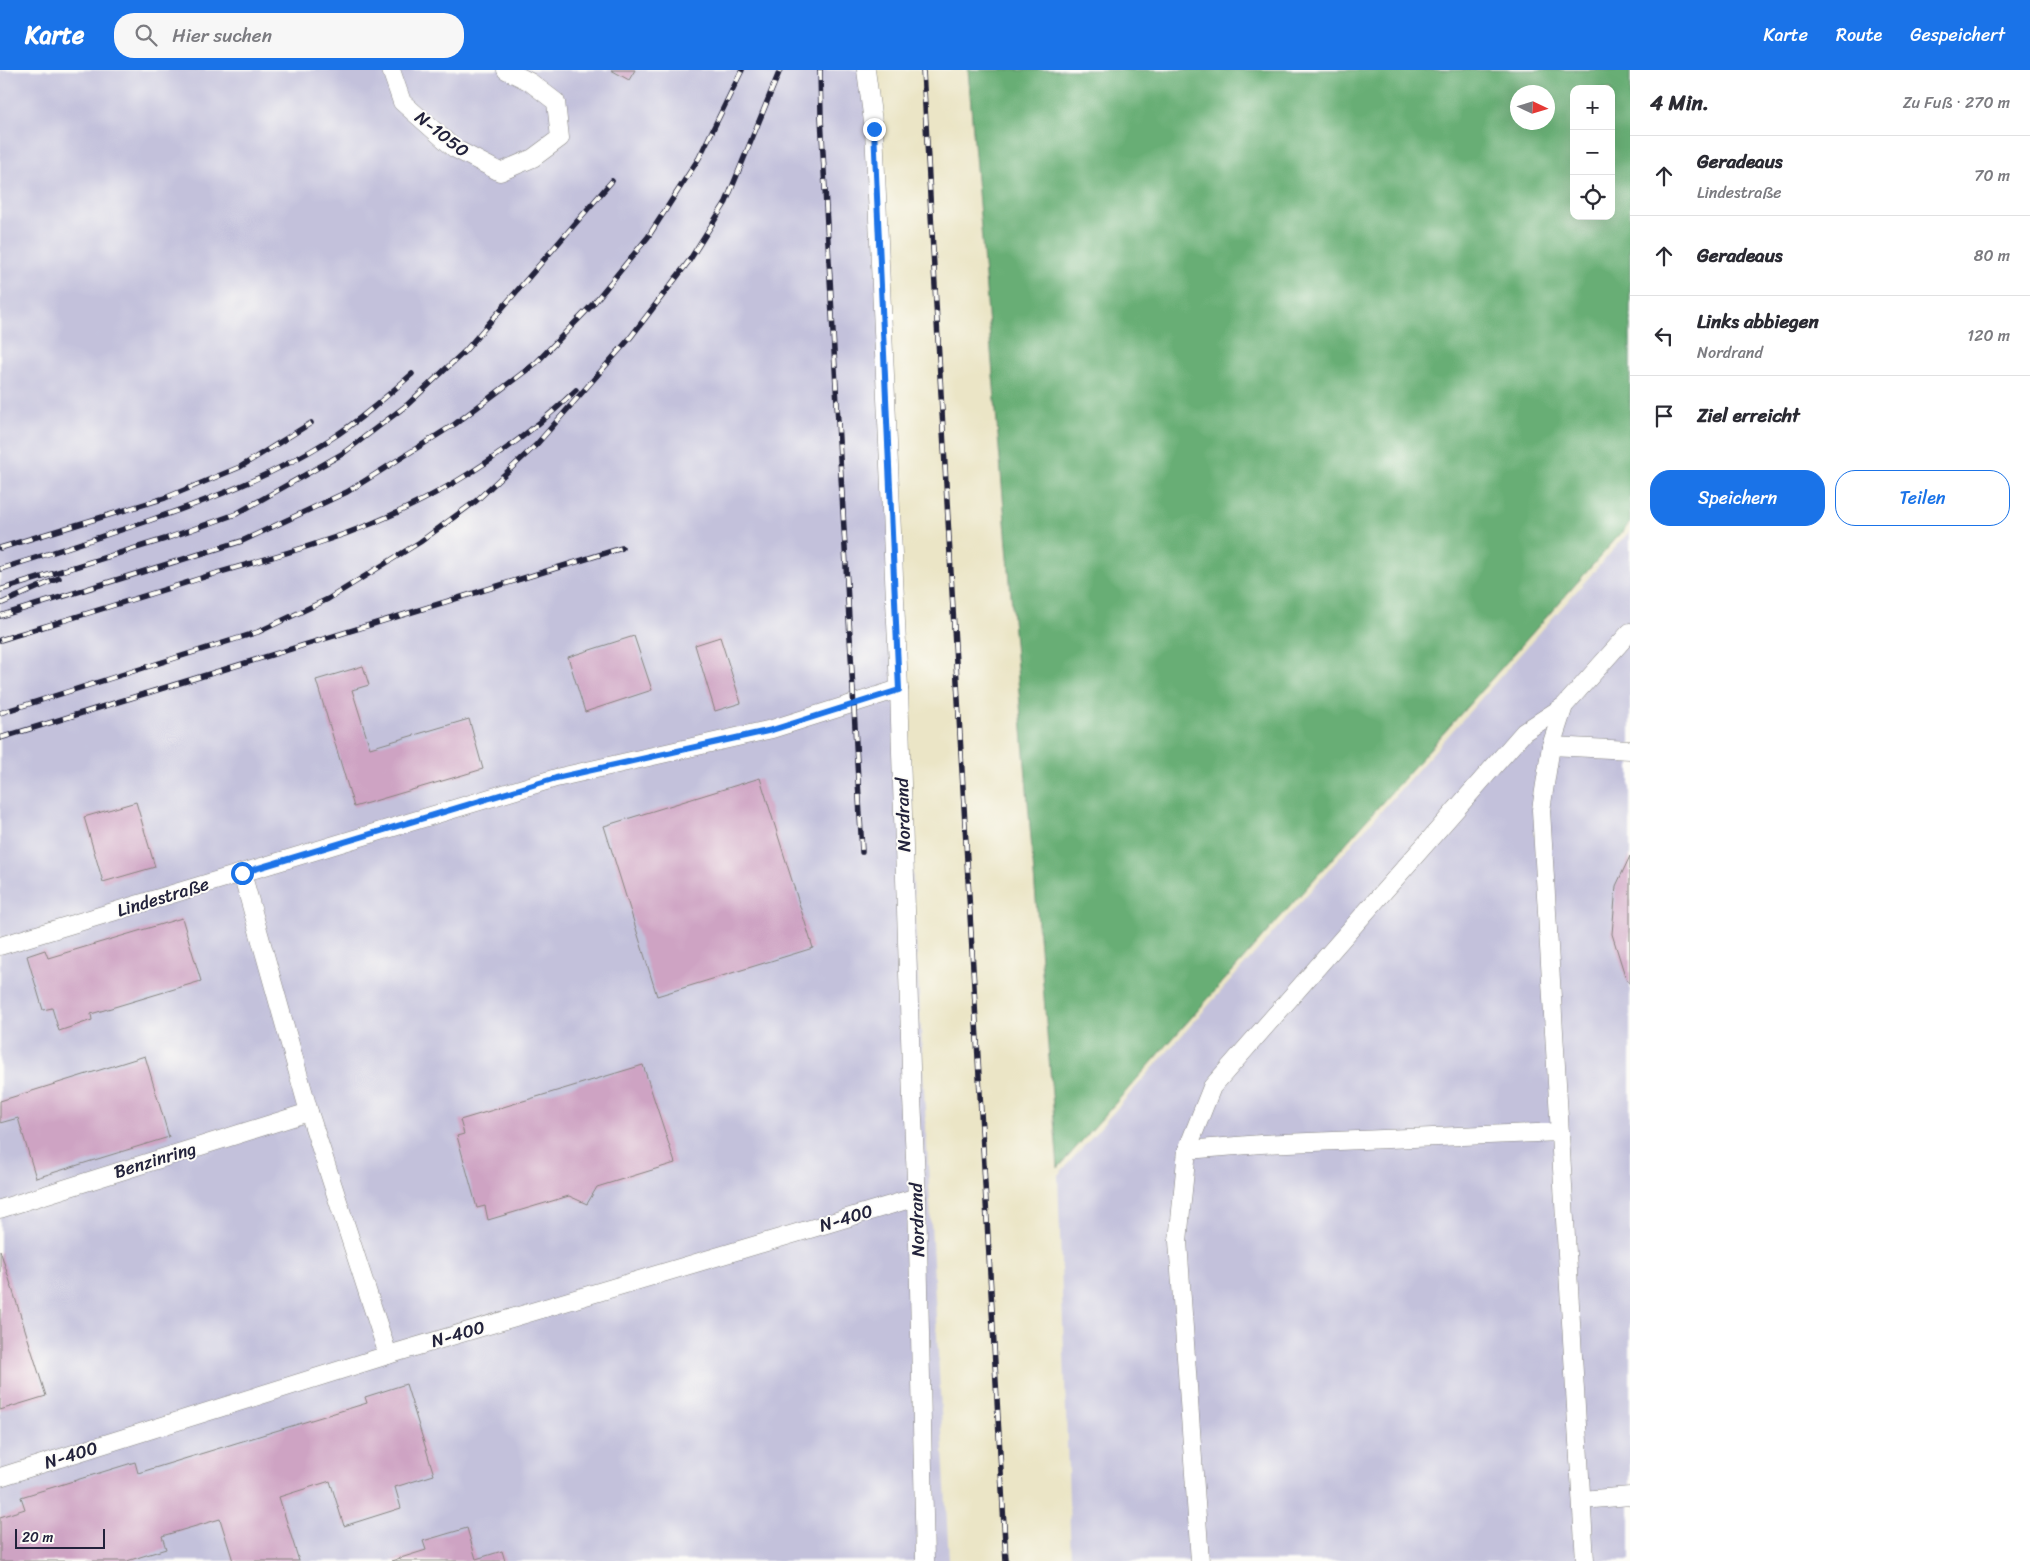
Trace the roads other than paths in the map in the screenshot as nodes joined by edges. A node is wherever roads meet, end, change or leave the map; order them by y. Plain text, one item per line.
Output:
1 (391, 70) edge
2 (506, 70) edge
3 (866, 70) edge
4 (1630, 632) edge
5 (899, 690) junction
6 (1564, 706) junction
7 (1551, 746) junction
8 (1630, 750) edge
9 (242, 873) junction
10 (0, 946) edge
11 (309, 1112) junction
12 (1560, 1132) junction
13 (1187, 1150) junction
14 (917, 1197) junction
15 (0, 1209) edge
16 (388, 1355) junction
17 (0, 1477) edge
18 (1630, 1496) edge
19 (1582, 1500) junction
20 (925, 1561) edge
21 (1200, 1561) edge
22 (1585, 1561) edge

1 - 2 lane, N-1050
3 - 5 lane, Nordrand
4 - 6 lane
5 - 9 lane, Lindestraße
5 - 14 lane, Nordrand
6 - 7 lane
6 - 13 lane
7 - 8 lane
7 - 12 lane
9 - 10 lane, Lindestraße
9 - 11 lane
11 - 15 lane, Benzinring
11 - 16 lane
12 - 13 lane
12 - 19 lane
13 - 21 lane
14 - 16 lane, N-400
14 - 20 lane, Nordrand
16 - 17 lane, N-400
18 - 19 lane
19 - 22 lane

